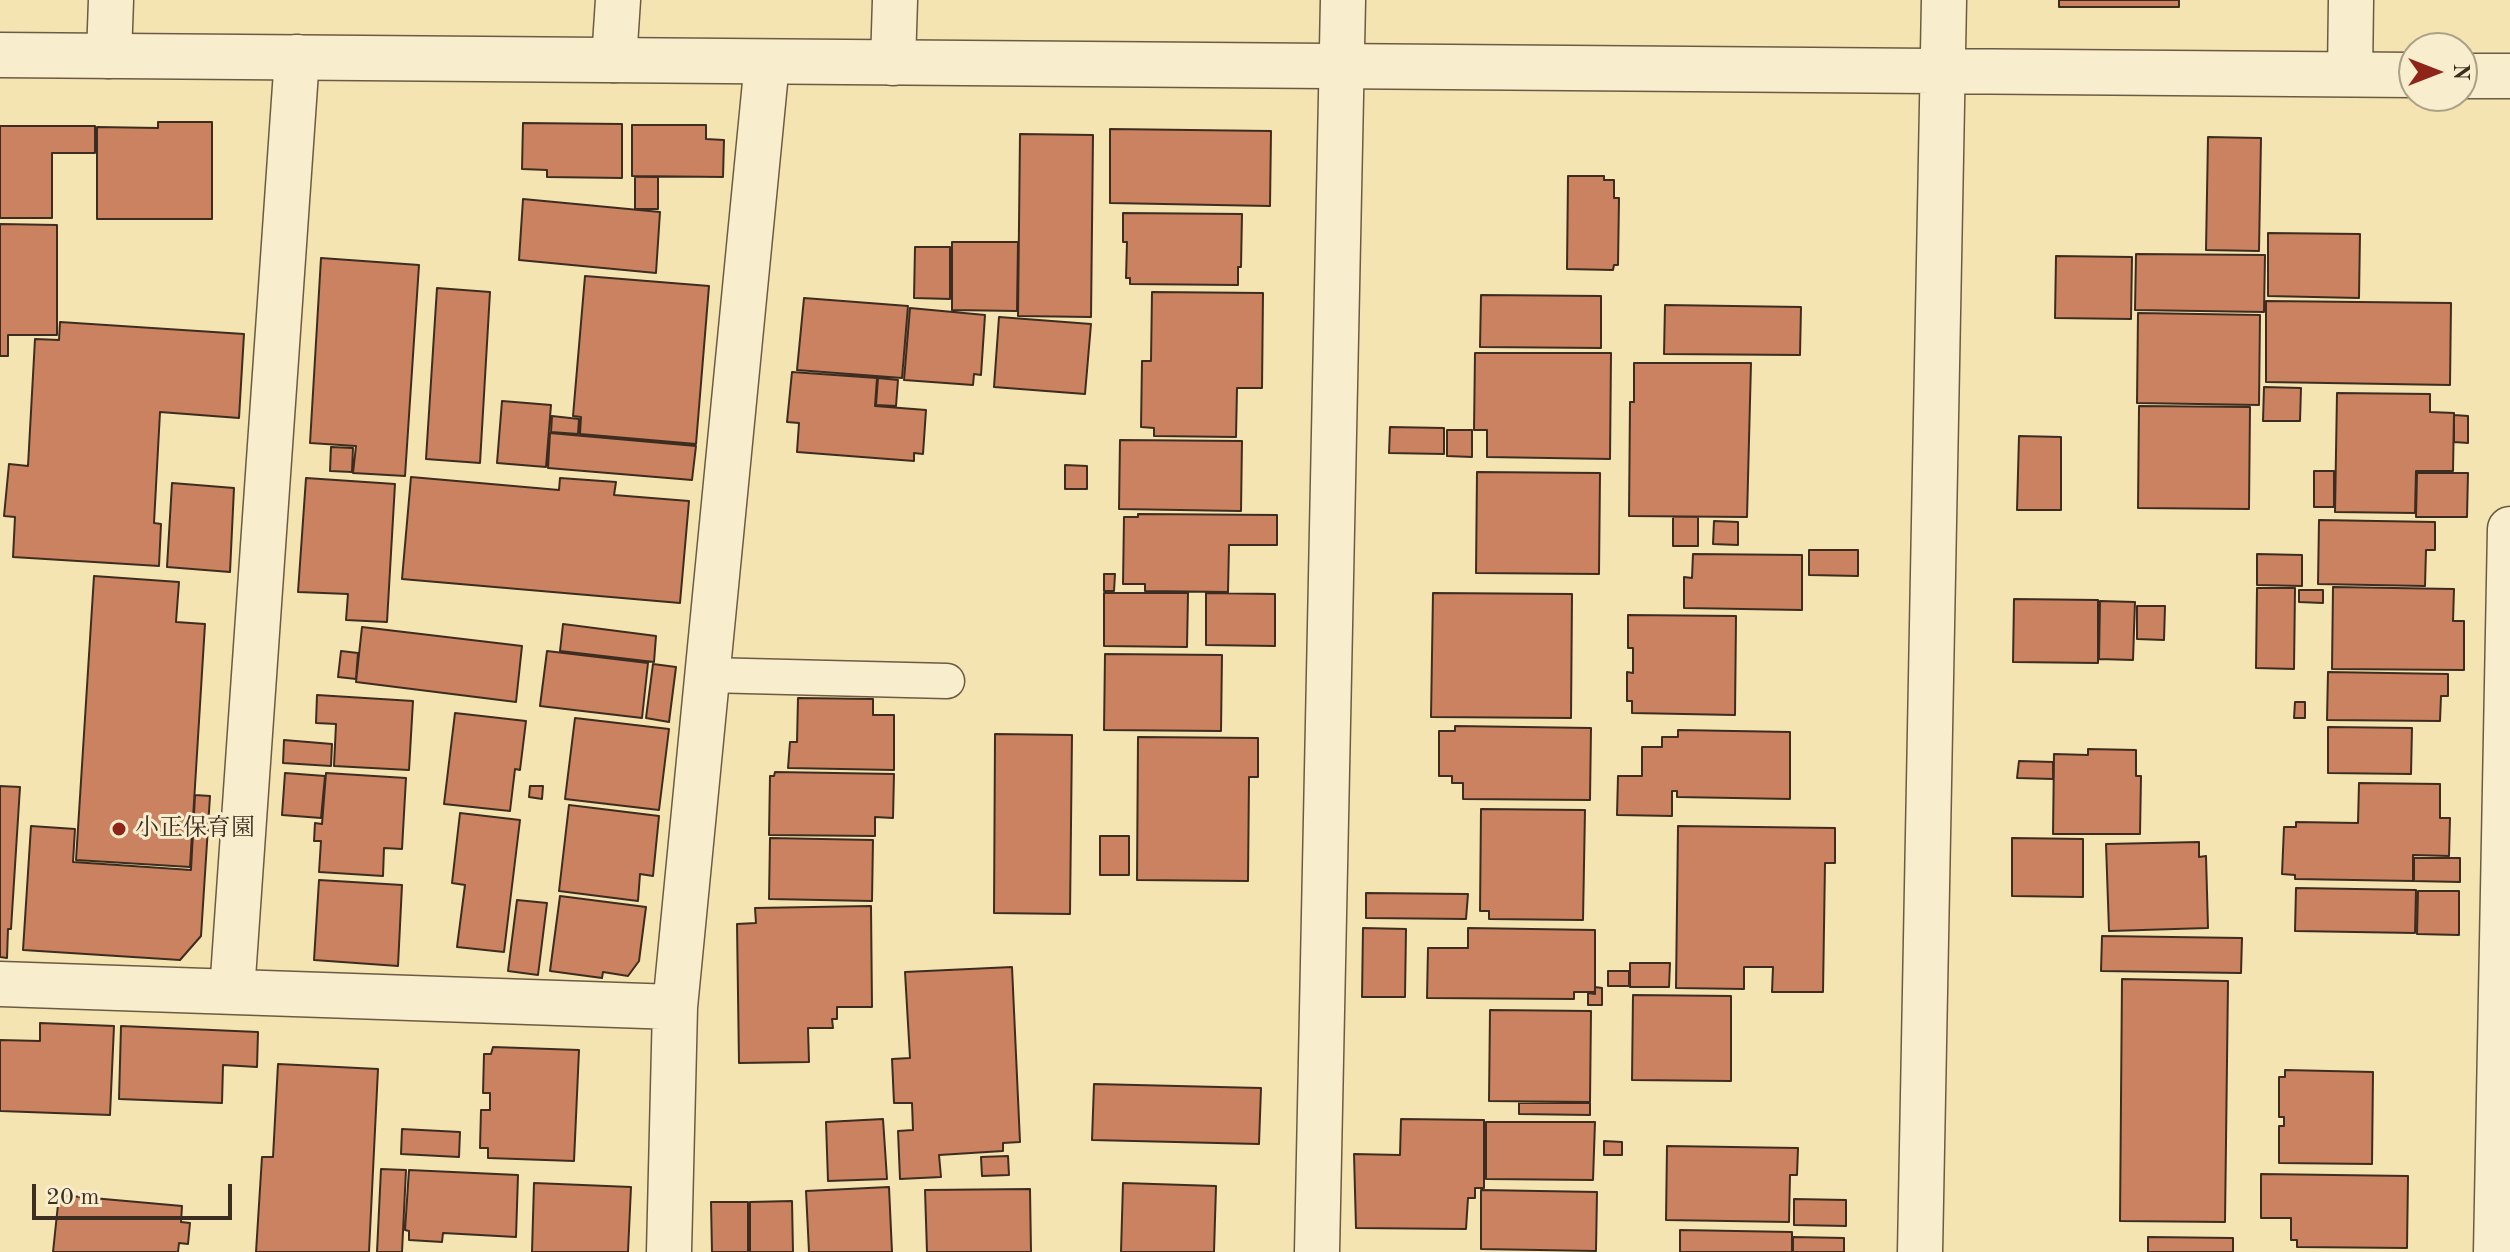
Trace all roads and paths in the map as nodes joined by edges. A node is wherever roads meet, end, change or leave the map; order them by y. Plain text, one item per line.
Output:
1 (111, 0) edge
2 (618, 0) edge
3 (895, 0) edge
4 (1343, 0) edge
5 (1944, 0) edge
6 (2351, 0) edge
7 (0, 55) edge
8 (109, 56) junction
9 (297, 57) junction
10 (614, 60) junction
11 (767, 62) junction
12 (893, 63) junction
13 (1343, 66) junction
14 (1942, 72) junction
15 (2350, 74) junction
16 (2398, 75) edge
17 (2478, 76) edge
18 (2510, 76) edge
19 (2510, 529) edge
20 (707, 675) junction
21 (947, 681) dead end
22 (0, 984) edge
23 (232, 992) junction
24 (675, 1007) junction
25 (669, 1252) edge
26 (1317, 1252) edge
27 (1920, 1252) edge
28 (2496, 1252) edge

1 - 8 street
2 - 10 street
3 - 12 street
4 - 13 street
5 - 14 street
6 - 15 street
7 - 8 street
8 - 9 street
9 - 10 street
9 - 23 street
10 - 11 street
11 - 12 street
11 - 20 street
12 - 13 street
13 - 14 street
13 - 26 street
14 - 15 street
14 - 27 street
15 - 16 street
17 - 18 street
19 - 28 street
20 - 21 lane
20 - 24 street
22 - 23 street
23 - 24 street
24 - 25 street

